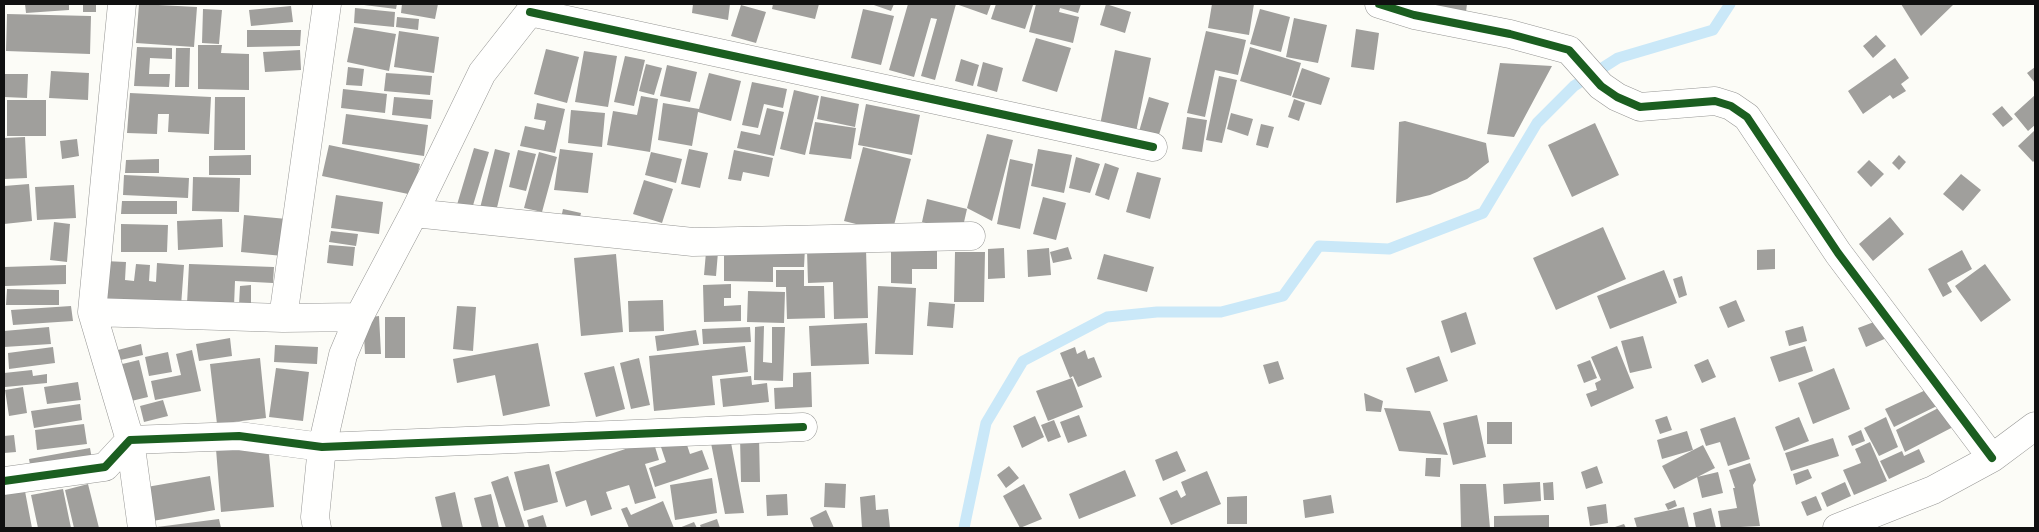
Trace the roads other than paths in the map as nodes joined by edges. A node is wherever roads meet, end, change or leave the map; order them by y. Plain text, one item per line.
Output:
1 (122, 4) edge
2 (327, 4) edge
3 (1378, 4) edge
4 (533, 8) edge
5 (1153, 147) dead end
6 (414, 213) junction
7 (971, 236) dead end
8 (92, 312) junction
9 (359, 317) junction
10 (283, 318) junction
11 (2035, 426) edge
12 (803, 427) dead end
13 (130, 440) junction
14 (322, 448) junction
15 (1992, 458) junction
16 (4, 481) edge
17 (142, 528) edge
18 (317, 528) edge
19 (1837, 528) edge

1 - 8 street
2 - 10 street
3 - 15 street
4 - 5 street
4 - 6 street
6 - 7 street
6 - 9 street
8 - 10 street
8 - 13 street
9 - 10 street
9 - 14 street
11 - 15 street
12 - 14 street
13 - 14 street
13 - 16 street
13 - 17 street
14 - 18 street
15 - 19 street

